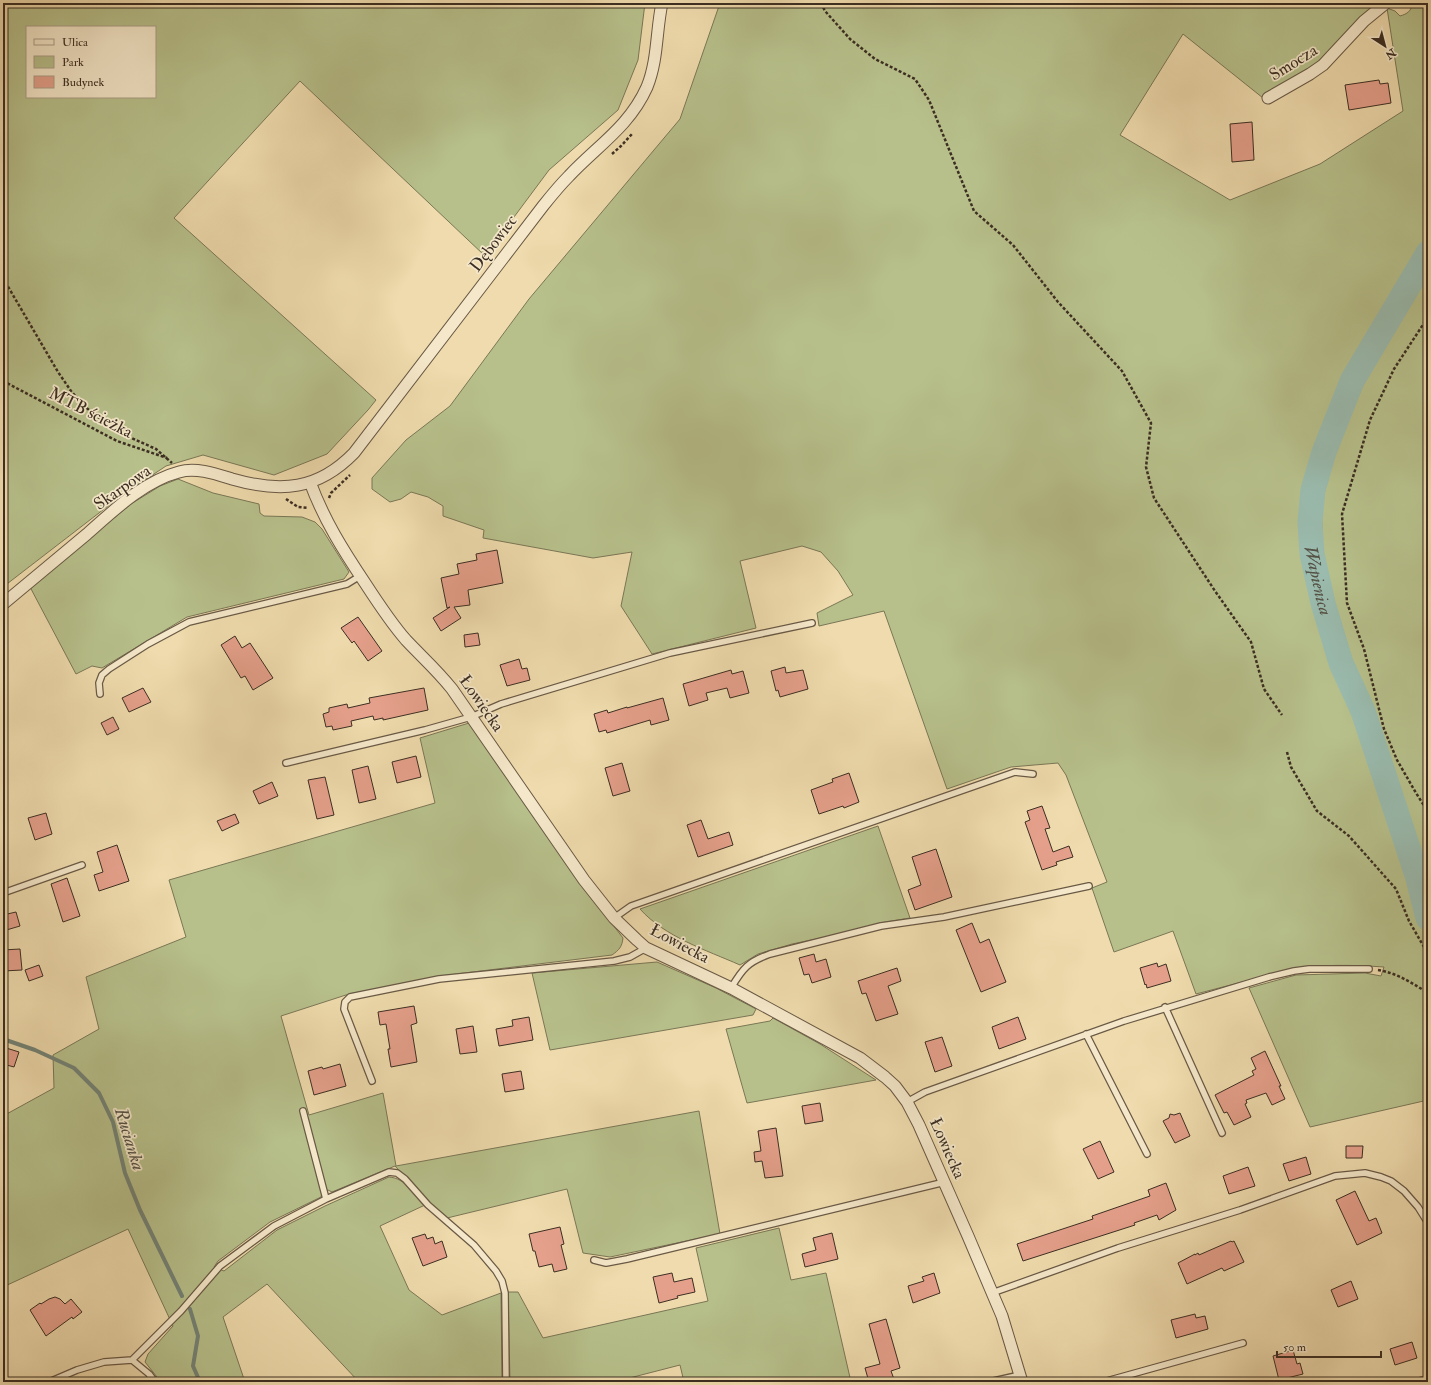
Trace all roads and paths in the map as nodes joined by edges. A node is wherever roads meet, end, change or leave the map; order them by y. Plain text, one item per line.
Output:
1 (662, 3) edge
2 (821, 3) edge
3 (1386, 3) edge
4 (1268, 98) dead end
5 (3, 278) edge
6 (1428, 317) edge
7 (3, 381) edge
8 (169, 459) junction
9 (180, 472) junction
10 (310, 482) junction
11 (360, 576) junction
12 (3, 604) edge
13 (812, 623) dead end
14 (100, 694) dead end
15 (1282, 716) dead end
16 (471, 717) junction
17 (1288, 752) dead end
18 (286, 763) dead end
19 (1032, 774) dead end
20 (1428, 812) edge
21 (82, 865) dead end
22 (1089, 886) dead end
23 (3, 893) edge
24 (614, 918) junction
25 (646, 948) junction
26 (1428, 954) edge
27 (1369, 969) joint
28 (731, 988) junction
29 (1428, 992) edge
30 (1165, 1007) junction
31 (1086, 1034) junction
32 (372, 1081) dead end
33 (907, 1102) junction
34 (304, 1111) dead end
35 (1222, 1133) dead end
36 (1147, 1154) dead end
37 (945, 1182) junction
38 (326, 1199) junction
39 (1428, 1223) edge
40 (594, 1260) dead end
41 (992, 1293) junction
42 (1243, 1343) dead end
43 (132, 1360) junction
44 (1021, 1378) edge
45 (49, 1382) edge
46 (156, 1382) edge
47 (506, 1382) edge
48 (988, 1382) edge
49 (1103, 1382) edge

1 - 10 street, Dębowiec
2 - 15 path
3 - 4 street, Smocza
5 - 8 path
6 - 20 path
7 - 8 path, MTB ścieżka
8 - 9 path
9 - 10 street, Skarpowa
9 - 12 street, Skarpowa
10 - 11 street, Łowiecka
11 - 14 lane
11 - 16 street, Łowiecka
13 - 16 lane
16 - 18 lane
16 - 24 street, Łowiecka
17 - 26 path
19 - 24 lane
21 - 23 lane
22 - 28 lane
24 - 25 street, Łowiecka
25 - 28 street, Łowiecka
25 - 32 lane
27 - 29 path
27 - 30 lane
28 - 33 street, Łowiecka
30 - 31 lane
30 - 35 lane
31 - 33 lane
31 - 36 lane
33 - 37 street, Łowiecka
34 - 38 lane
37 - 40 lane
37 - 41 street, Łowiecka
38 - 43 lane
38 - 47 lane
39 - 41 lane
41 - 44 street, Łowiecka
42 - 49 lane
43 - 45 lane
43 - 46 lane
44 - 48 lane

